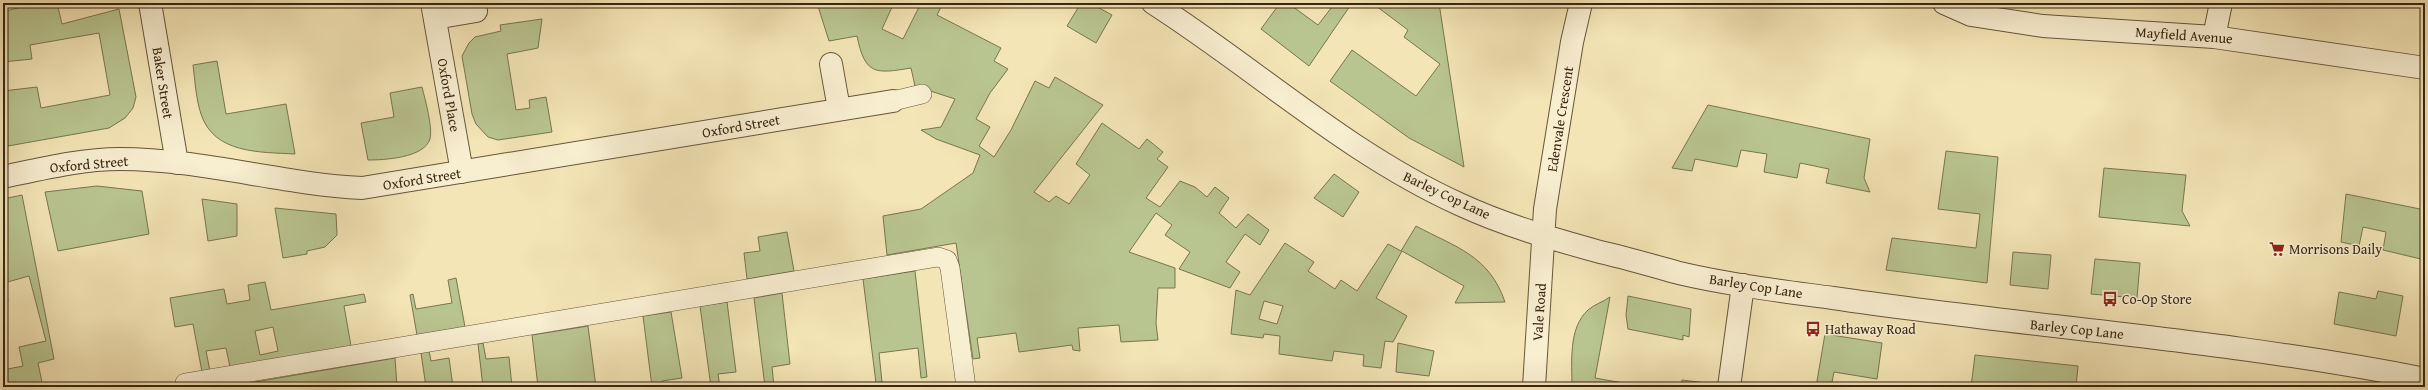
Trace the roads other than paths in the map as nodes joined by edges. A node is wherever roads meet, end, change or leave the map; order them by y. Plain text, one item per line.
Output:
1 (150, 3) edge
2 (1153, 3) edge
3 (1581, 3) edge
4 (1944, 3) edge
5 (2221, 3) edge
6 (433, 10) edge
7 (476, 12) dead end
8 (2214, 37) junction
9 (831, 64) dead end
10 (2425, 68) edge
11 (922, 94) dead end
12 (893, 101) joint
13 (839, 109) junction
14 (177, 163) junction
15 (462, 172) junction
16 (3, 177) edge
17 (1543, 236) junction
18 (1743, 285) junction
19 (2425, 379) edge
20 (185, 387) edge
21 (966, 387) edge
22 (1534, 387) edge
23 (1729, 387) edge

1 - 14 street, Baker Street
2 - 17 street, Barley Cop Lane
3 - 17 street, Edenvale Crescent
4 - 8 street, Mayfield Avenue
5 - 8 street
6 - 7 street, Oxford Place
6 - 15 street, Oxford Place
8 - 10 street, Mayfield Avenue
9 - 13 street
11 - 12 lane
12 - 13 street, Oxford Street
13 - 15 street, Oxford Street
14 - 15 street, Oxford Street
14 - 16 street, Oxford Street
17 - 18 street, Barley Cop Lane
17 - 22 street, Vale Road
18 - 19 street, Barley Cop Lane
18 - 23 street
20 - 21 lane

